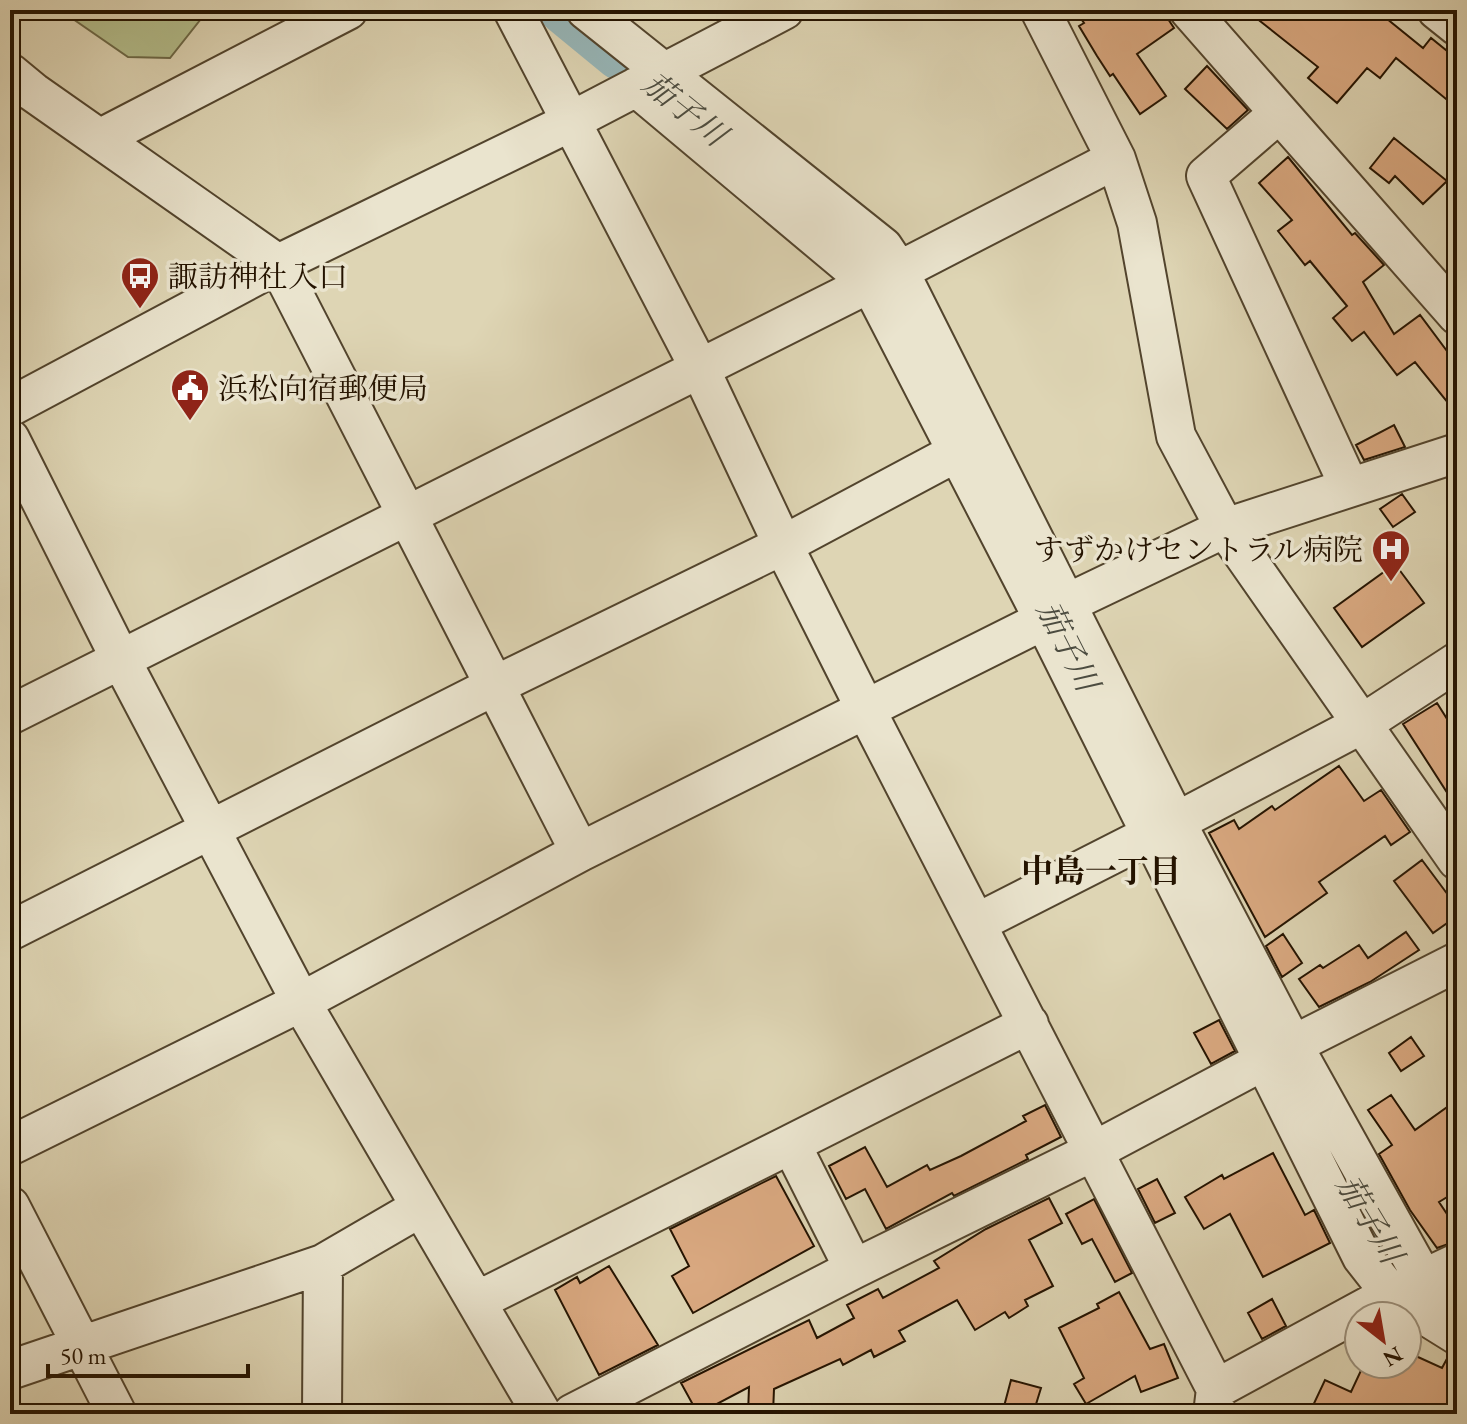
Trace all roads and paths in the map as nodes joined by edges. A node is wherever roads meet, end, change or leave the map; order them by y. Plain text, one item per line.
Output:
1 (348, 10) edge
2 (513, 10) edge
3 (586, 10) edge
4 (784, 10) edge
5 (1040, 10) edge
6 (1189, 10) edge
7 (1437, 10) edge
8 (1457, 26) edge
9 (10, 73) edge
10 (650, 80) junction
11 (1278, 114) junction
12 (570, 121) junction
13 (101, 138) junction
14 (1116, 159) junction
15 (278, 264) junction
16 (885, 277) junction
17 (1457, 315) edge
18 (700, 369) junction
19 (10, 407) edge
20 (10, 439) edge
21 (959, 451) junction
22 (1457, 453) edge
23 (1349, 486) junction
24 (406, 515) junction
25 (1225, 528) junction
26 (783, 545) junction
27 (1056, 612) junction
28 (121, 660) junction
29 (1457, 662) edge
30 (494, 686) junction
31 (866, 710) junction
32 (10, 715) edge
33 (1362, 724) junction
34 (1163, 828) junction
35 (211, 830) junction
36 (580, 852) junction
37 (1457, 860) edge
38 (977, 923) junction
39 (10, 931) edge
40 (1457, 962) edge
41 (301, 1002) junction
42 (1029, 1024) junction
43 (1278, 1053) junction
44 (791, 1144) junction
45 (10, 1146) edge
46 (1094, 1151) junction
47 (10, 1206) edge
48 (421, 1207) junction
49 (323, 1264) junction
50 (854, 1269) junction
51 (1424, 1279) edge
52 (1457, 1299) edge
53 (477, 1301) junction
54 (1457, 1335) edge
55 (82, 1347) junction
56 (10, 1370) edge
57 (1215, 1402) edge
58 (117, 1414) edge
59 (322, 1414) edge
60 (542, 1414) edge
61 (572, 1414) edge

1 - 13 street
2 - 12 street
3 - 10 street
4 - 10 street
5 - 14 street
6 - 11 street
7 - 8 street
9 - 13 street
10 - 12 street
10 - 16 street
11 - 17 street
11 - 23 street
12 - 15 street
12 - 18 street
13 - 15 street
14 - 16 street
14 - 25 street
15 - 19 street
15 - 24 street
16 - 18 street
16 - 21 street
16 - 27 street
18 - 24 street
18 - 26 street
20 - 28 street
21 - 26 street
21 - 27 street
22 - 23 street
23 - 25 street
24 - 28 street
24 - 30 street
25 - 27 street
25 - 33 street
26 - 30 street
26 - 31 street
27 - 31 street
27 - 34 street
28 - 32 street
28 - 35 street
29 - 33 street
30 - 35 street
30 - 36 street
31 - 36 street
31 - 38 street
33 - 34 street
33 - 37 street
34 - 38 street
34 - 43 street
35 - 39 street
35 - 41 street
36 - 41 street
38 - 42 street
40 - 43 street
41 - 45 street
41 - 48 street
42 - 44 street
42 - 46 street
43 - 46 street
43 - 51 street
44 - 50 street
44 - 53 street
46 - 50 street
46 - 57 street
47 - 55 street
48 - 49 street
48 - 53 street
49 - 55 street
49 - 59 street
50 - 61 street
51 - 52 street
51 - 54 street
51 - 57 street
53 - 60 street
55 - 56 street
55 - 58 street

